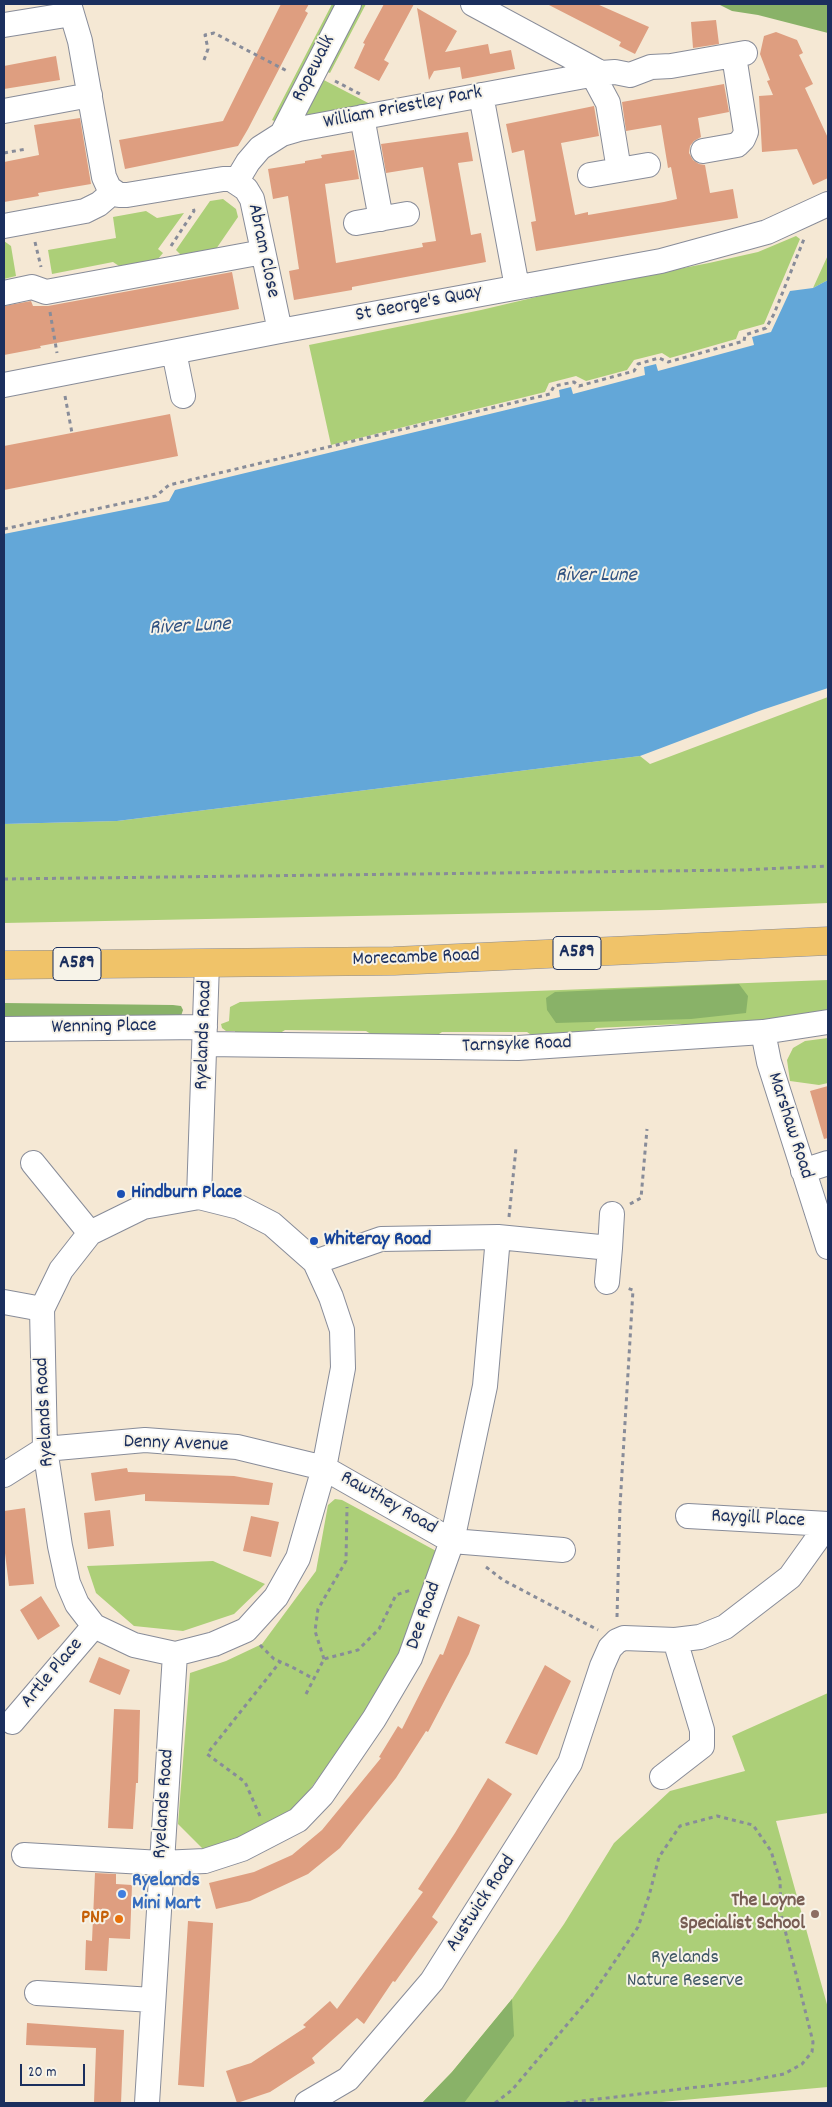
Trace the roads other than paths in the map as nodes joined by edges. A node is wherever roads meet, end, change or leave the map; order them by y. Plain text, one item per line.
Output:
1 (349, 4) edge
2 (473, 4) edge
3 (71, 9) edge
4 (4, 25) edge
5 (597, 74) junction
6 (90, 95) junction
7 (481, 95) junction
8 (4, 111) edge
9 (362, 117) junction
10 (282, 134) junction
11 (703, 151) dead end
12 (648, 165) dead end
13 (619, 170) junction
14 (590, 175) dead end
15 (236, 182) junction
16 (113, 192) junction
17 (828, 204) edge
18 (407, 214) dead end
19 (381, 219) junction
20 (356, 223) dead end
21 (4, 226) edge
22 (263, 252) junction
23 (517, 287) junction
24 (4, 293) edge
25 (280, 331) junction
26 (174, 352) junction
27 (4, 385) edge
28 (183, 396) dead end
29 (828, 941) edge
30 (207, 962) junction
31 (4, 965) edge
32 (828, 1022) edge
33 (4, 1029) edge
34 (763, 1032) junction
35 (205, 1035) junction
36 (33, 1163) dead end
37 (828, 1163) edge
38 (803, 1171) junction
39 (199, 1197) junction
40 (612, 1214) road end
41 (90, 1233) junction
42 (498, 1237) junction
43 (828, 1247) edge
44 (610, 1248) junction
45 (315, 1262) junction
46 (607, 1282) road end
47 (4, 1302) edge
48 (42, 1310) junction
49 (46, 1449) junction
50 (324, 1468) junction
51 (4, 1474) edge
52 (688, 1516) dead end
53 (828, 1524) edge
54 (452, 1541) junction
55 (562, 1550) dead end
56 (94, 1626) junction
57 (675, 1640) junction
58 (175, 1654) junction
59 (12, 1722) dead end
60 (662, 1777) dead end
61 (24, 1855) dead end
62 (162, 1863) junction
63 (37, 1993) dead end
64 (153, 2000) junction
65 (147, 2103) edge
66 (307, 2103) edge

1 - 10 street, Ropewalk
2 - 5 street
3 - 4 street
3 - 6 street
5 - 7 street, William Priestley Park
5 - 11 street
5 - 13 street
6 - 8 street
6 - 16 street
7 - 9 street, William Priestley Park
7 - 23 street
9 - 10 street, William Priestley Park
9 - 19 street
10 - 15 street, William Priestley Park
12 - 13 street
13 - 14 street
15 - 16 street, Abram Close
15 - 22 street, Abram Close
16 - 21 street
17 - 23 street, St George's Quay
18 - 19 street
19 - 20 street
22 - 24 street
22 - 25 street, Abram Close
23 - 25 street, St George's Quay
25 - 26 street, St George's Quay
26 - 27 street, St George's Quay
26 - 28 street
29 - 30 main road, Morecambe Road / A589
30 - 31 main road, Morecambe Road / A589
30 - 35 street, Ryelands Road
32 - 34 street, Tarnsyke Road
33 - 35 street, Wenning Place
34 - 35 street, Tarnsyke Road
34 - 38 street, Marshaw Road
35 - 39 street, Ryelands Road
36 - 41 street
37 - 38 street
38 - 43 street, Marshaw Road
39 - 41 street, Ryelands Road
39 - 45 street, Ryelands Road
40 - 44 street
41 - 48 street, Ryelands Road
42 - 44 street
42 - 45 street
42 - 54 street, Dee Road
44 - 46 street
45 - 50 street, Ryelands Road
47 - 48 street
48 - 49 street, Ryelands Road
49 - 50 street, Denny Avenue
49 - 51 street, Denny Avenue
49 - 56 street, Ryelands Road
50 - 54 street, Rawthey Road
50 - 58 street, Ryelands Road
52 - 53 street, Raygill Place
53 - 57 street
54 - 55 street
54 - 62 street, Dee Road
56 - 58 street, Ryelands Road
56 - 59 street, Artle Place
57 - 60 street
57 - 66 street, Austwick Road
58 - 62 street, Ryelands Road
61 - 62 street, Dee Road
62 - 64 street, Ryelands Road
63 - 64 street
64 - 65 street, Ryelands Road

